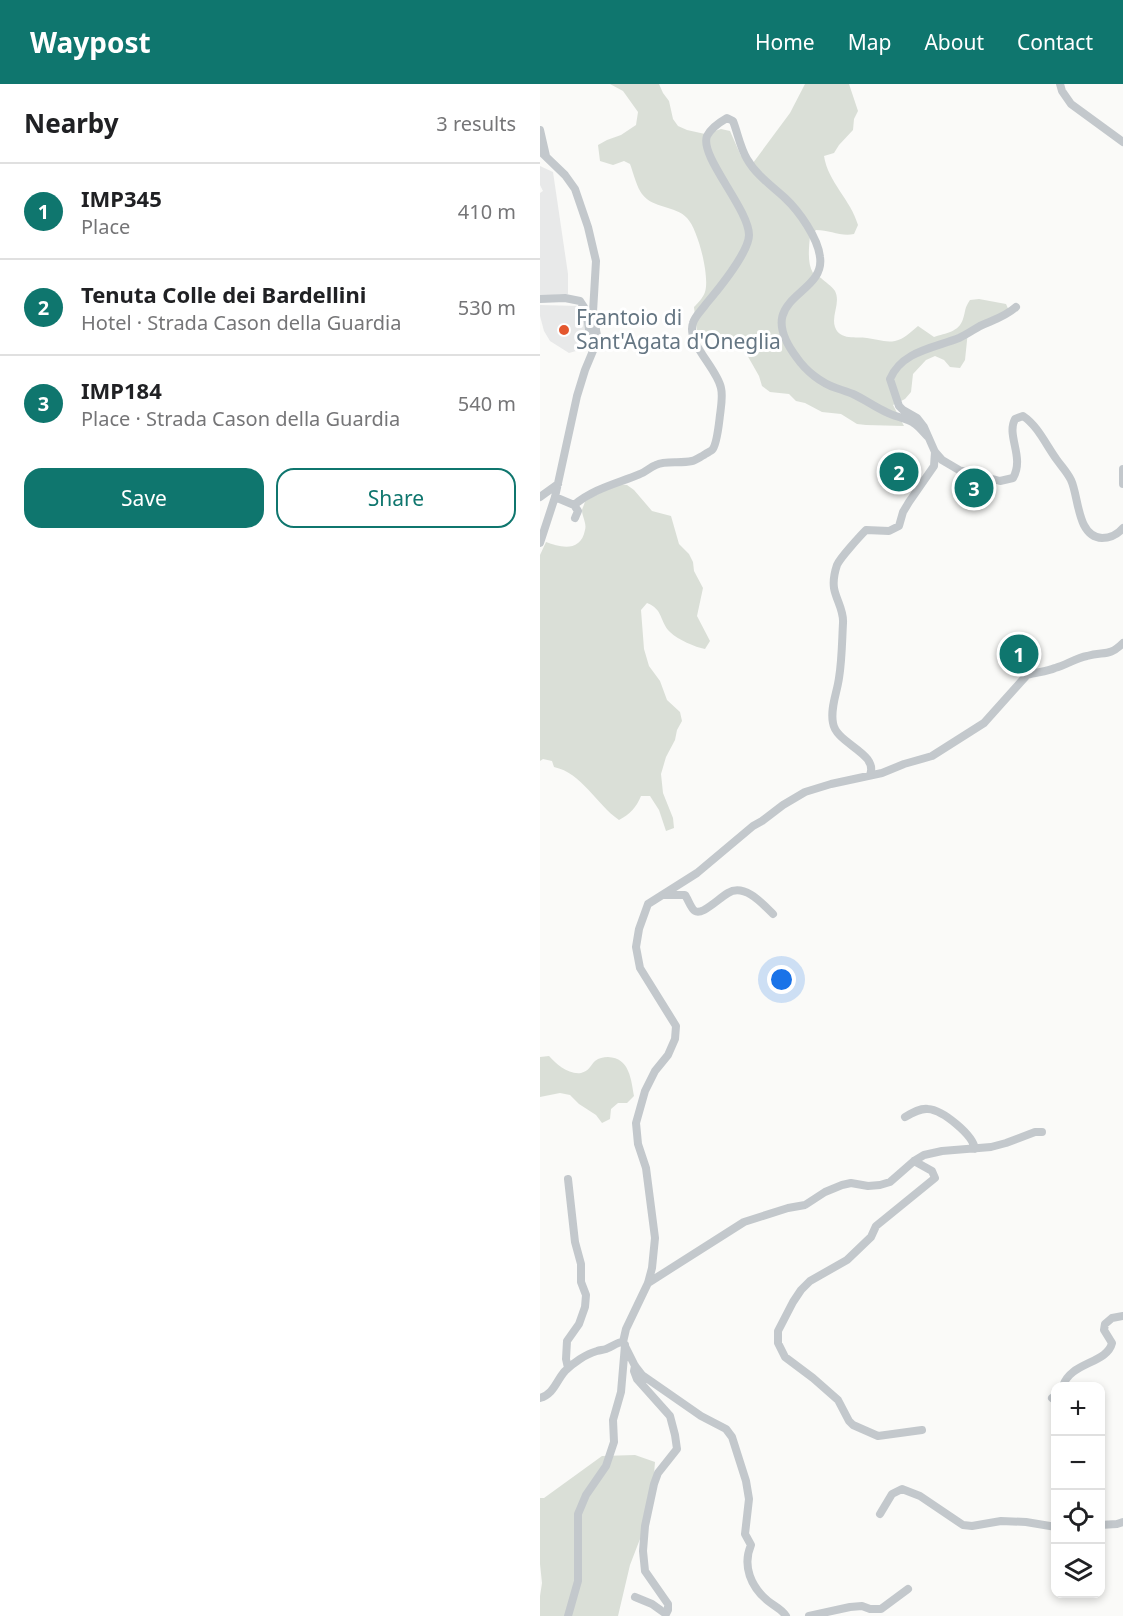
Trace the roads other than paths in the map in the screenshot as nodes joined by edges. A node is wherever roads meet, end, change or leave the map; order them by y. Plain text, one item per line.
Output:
1 (1060, 84) edge
2 (540, 130) edge
3 (1123, 142) edge
4 (543, 154) edge
5 (540, 299) edge
6 (1016, 307) dead end
7 (596, 342) junction
8 (928, 437) junction
9 (934, 452) junction
10 (1123, 469) edge
11 (558, 484) junction
12 (1123, 484) edge
13 (540, 497) edge
14 (555, 497) junction
15 (574, 504) junction
16 (575, 518) dead end
17 (1123, 528) edge
18 (540, 543) edge
19 (1123, 643) edge
20 (870, 775) junction
21 (664, 895) junction
22 (773, 914) dead end
23 (905, 1117) dead end
24 (1042, 1132) dead end
25 (975, 1149) junction
26 (914, 1161) junction
27 (568, 1179) dead end
28 (648, 1283) junction
29 (1123, 1316) edge
30 (624, 1343) junction
31 (635, 1366) junction
32 (568, 1368) junction
33 (1064, 1382) edge
34 (540, 1398) edge
35 (922, 1430) dead end
36 (880, 1514) dead end
37 (1123, 1522) edge
38 (1105, 1525) edge
39 (1051, 1526) edge
40 (908, 1589) dead end
41 (635, 1597) dead end
42 (568, 1616) edge
43 (786, 1616) edge
44 (809, 1616) edge

1 - 3 street
2 - 4 street
4 - 7 street
5 - 7 street
6 - 8 street
7 - 11 street
8 - 9 street
8 - 15 street
9 - 17 street
9 - 20 street
10 - 12 street
11 - 13 street
11 - 14 street
14 - 15 street
14 - 18 street
15 - 16 street
19 - 20 street
20 - 21 street
21 - 22 street
21 - 28 street
23 - 25 street
24 - 25 street
25 - 26 street
26 - 28 street
26 - 35 street
27 - 32 street
28 - 30 street
29 - 33 street
30 - 31 street
30 - 32 street
30 - 42 street
31 - 41 street
31 - 43 street
32 - 34 street
36 - 39 street
37 - 38 street
40 - 44 street

